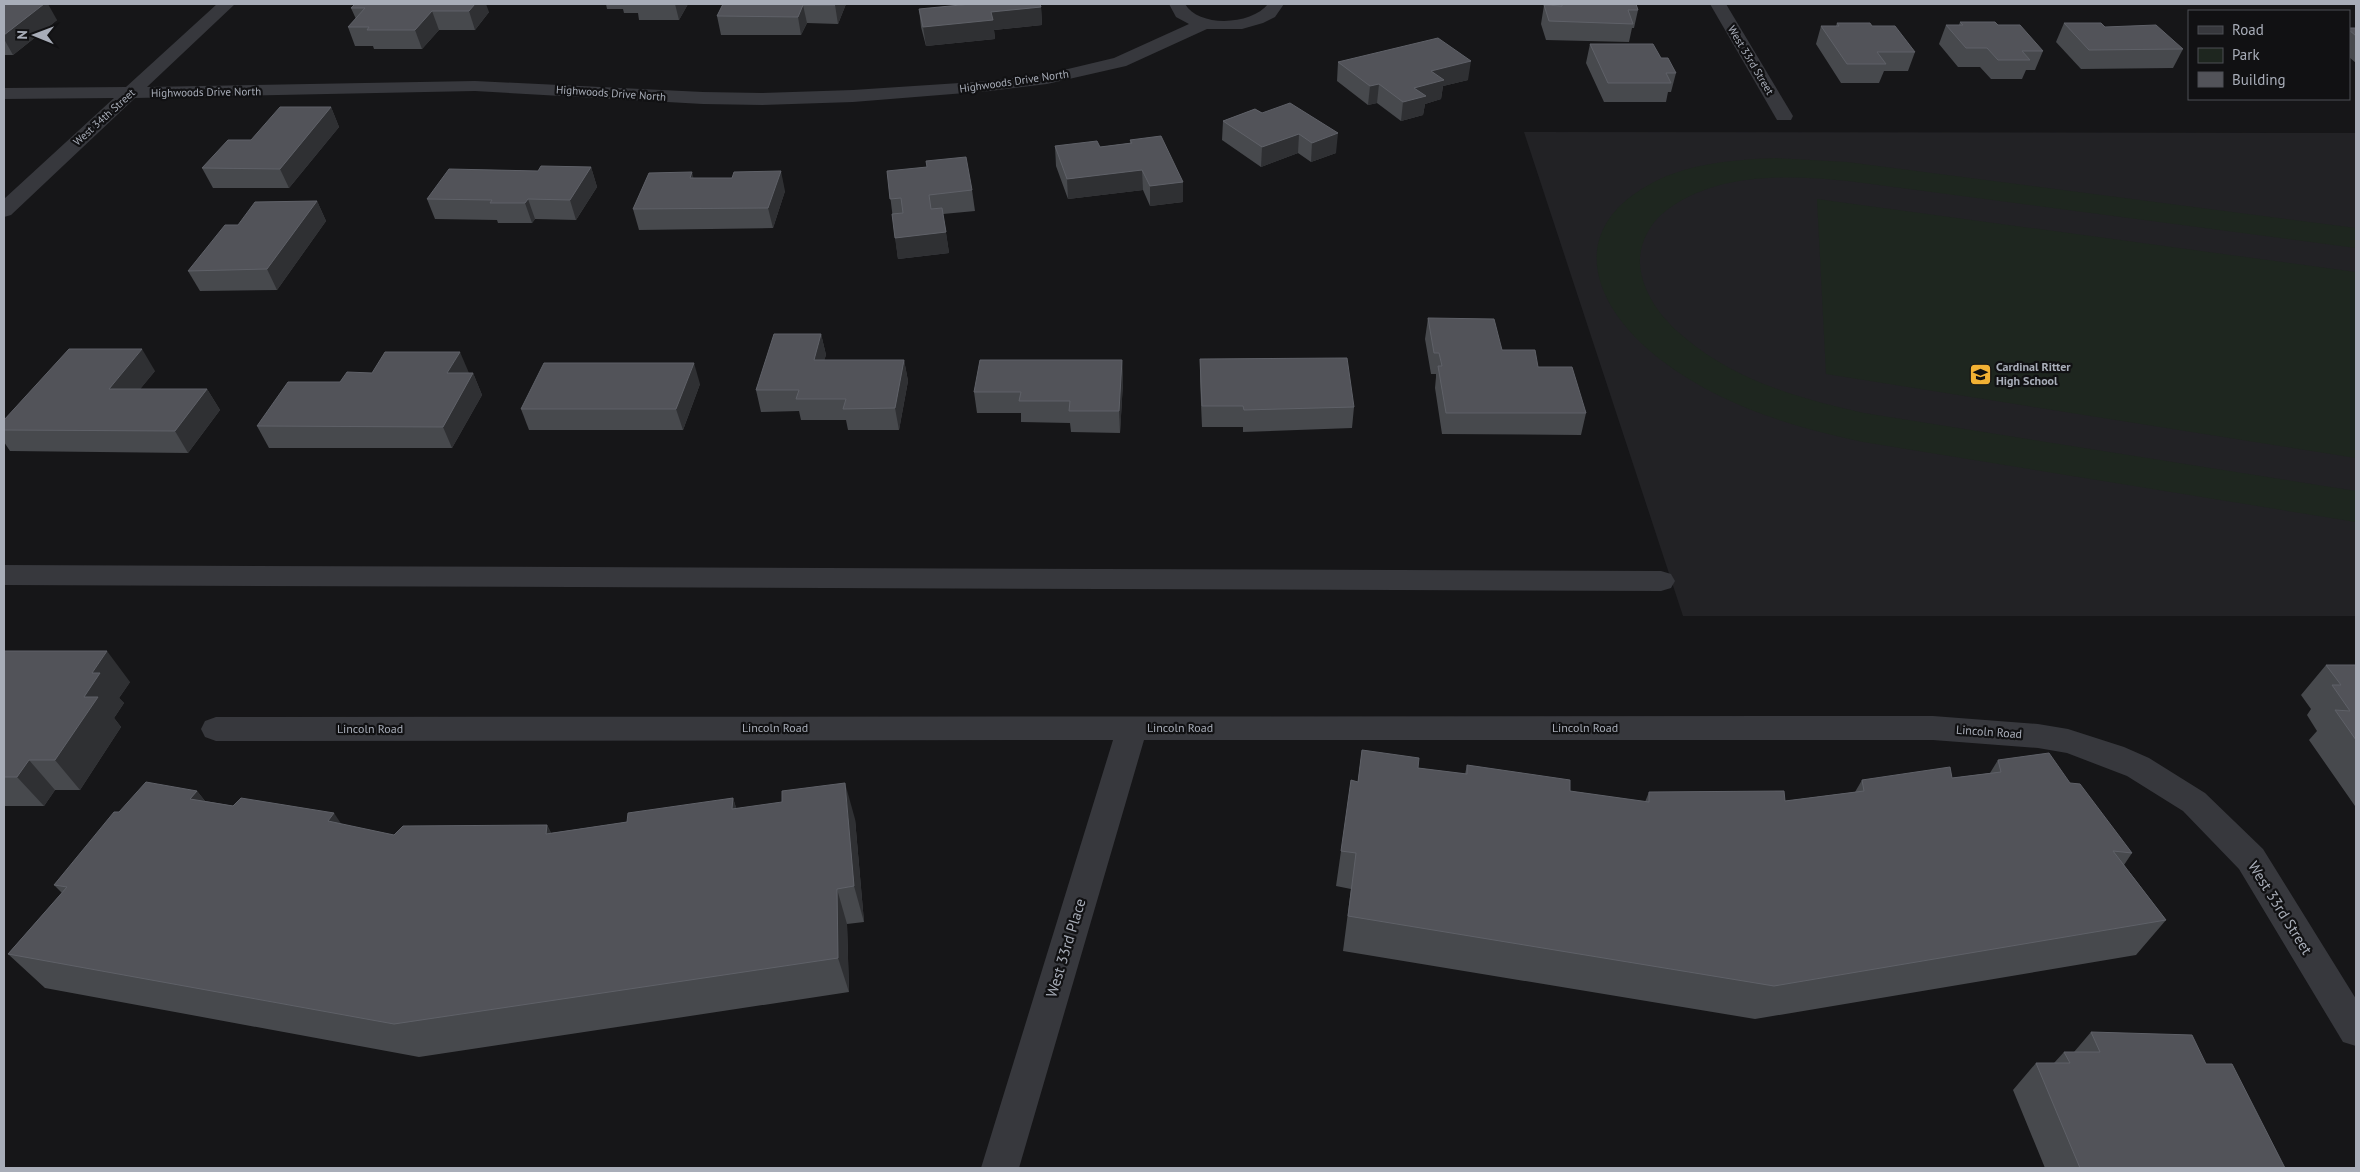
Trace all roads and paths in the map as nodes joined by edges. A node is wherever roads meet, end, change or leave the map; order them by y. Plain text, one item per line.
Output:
1 (228, 4) edge
2 (1177, 4) edge
3 (1276, 4) edge
4 (1718, 4) edge
5 (1206, 24) junction
6 (4, 93) edge
7 (132, 93) junction
8 (1784, 116) dead end
9 (4, 211) edge
10 (4, 575) edge
11 (1661, 581) dead end
12 (216, 728) dead end
13 (1132, 728) junction
14 (2138, 767) joint
15 (2356, 1030) edge
16 (1000, 1168) edge

1 - 7 street, West 34th Street
2 - 5 street
3 - 5 street
4 - 8 street, West 33rd Street
5 - 7 street, Highwoods Drive North
6 - 7 street, Highwoods Drive North
7 - 9 street, West 34th Street
10 - 11 street
12 - 13 street, Lincoln Road
13 - 14 street, Lincoln Road
13 - 16 street, West 33rd Place
14 - 15 street, West 33rd Street

